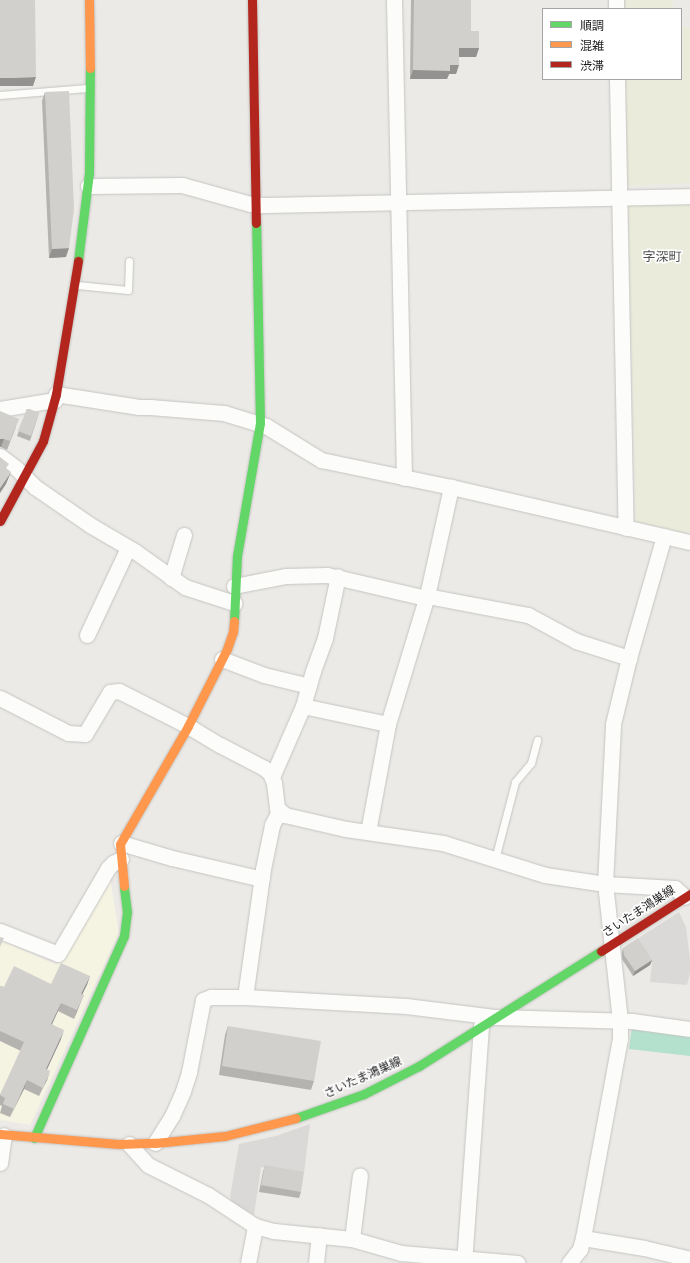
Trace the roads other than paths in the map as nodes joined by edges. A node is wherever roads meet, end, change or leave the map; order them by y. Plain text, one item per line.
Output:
1 (89, 0) edge
2 (252, 0) edge
3 (394, 0) edge
4 (617, 80) edge
5 (90, 87) junction
6 (0, 95) edge
7 (88, 186) junction
8 (690, 196) edge
9 (620, 198) junction
10 (398, 203) junction
11 (256, 205) junction
12 (129, 261) dead end
13 (74, 285) junction
14 (55, 397) junction
15 (0, 409) edge
16 (260, 423) junction
17 (0, 456) edge
18 (25, 477) junction
19 (404, 478) junction
20 (451, 487) junction
21 (0, 520) edge
22 (626, 528) junction
23 (184, 535) dead end
24 (664, 536) junction
25 (690, 542) edge
26 (128, 548) junction
27 (338, 576) junction
28 (171, 578) junction
29 (234, 586) junction
30 (427, 597) junction
31 (234, 603) junction
32 (87, 635) dead end
33 (222, 658) junction
34 (629, 658) junction
35 (309, 686) junction
36 (0, 698) edge
37 (303, 706) junction
38 (388, 724) junction
39 (188, 726) junction
40 (537, 740) dead end
41 (272, 778) junction
42 (279, 811) junction
43 (368, 832) junction
44 (121, 843) junction
45 (121, 859) junction
46 (495, 859) junction
47 (262, 879) junction
48 (605, 884) junction
49 (687, 895) edge
50 (0, 931) edge
51 (611, 944) junction
52 (245, 997) junction
53 (496, 1018) junction
54 (620, 1021) junction
55 (481, 1026) junction
56 (690, 1029) edge
57 (2, 1134) edge
58 (34, 1138) junction
59 (154, 1143) junction
60 (129, 1144) junction
61 (0, 1163) edge
62 (360, 1175) dead end
63 (255, 1226) junction
64 (319, 1235) junction
65 (583, 1238) junction
66 (352, 1240) junction
67 (690, 1259) edge
68 (464, 1261) edge
69 (248, 1263) edge
70 (316, 1263) edge
71 (518, 1263) edge
72 (569, 1263) edge

1 - 5 street
2 - 11 street
3 - 10 street
4 - 9 street
5 - 6 lane
5 - 7 street
7 - 11 street
7 - 13 street
8 - 9 street
9 - 10 street
9 - 22 street
10 - 11 street
10 - 19 street
11 - 16 street
12 - 13 lane
13 - 14 street
14 - 15 street
14 - 16 street
14 - 18 street
16 - 19 street
16 - 29 street
17 - 18 street
18 - 21 street
18 - 26 street
19 - 20 street
20 - 22 street
20 - 30 street
22 - 24 street
23 - 28 street
24 - 25 street
24 - 34 street
26 - 28 street
26 - 32 street
27 - 29 street
27 - 30 street
27 - 35 street
28 - 31 street
29 - 31 street
30 - 34 street
30 - 38 street
31 - 33 street
33 - 35 street
33 - 39 street
34 - 48 street
35 - 37 street
36 - 39 street
37 - 38 street
37 - 41 street
38 - 43 street
39 - 41 street
39 - 44 street
40 - 46 lane
41 - 42 street
42 - 43 street
42 - 47 street
43 - 46 street
44 - 45 street
44 - 47 street
45 - 50 street
45 - 58 street
46 - 48 street
47 - 52 street
48 - 49 street
48 - 51 street
49 - 51 street, さいたま鴻巣線
51 - 53 street, さいたま鴻巣線
51 - 54 street
52 - 53 street
52 - 59 street
53 - 54 street
53 - 55 street, さいたま鴻巣線
54 - 56 street
54 - 65 street
55 - 59 street, さいたま鴻巣線
55 - 68 street
57 - 58 street, さいたま鴻巣線
57 - 61 street
58 - 60 street, さいたま鴻巣線
59 - 60 street, さいたま鴻巣線
60 - 63 street
62 - 66 street
63 - 64 street
63 - 69 street
64 - 66 street
64 - 70 street
65 - 67 street
65 - 72 street
66 - 68 street
68 - 71 street

